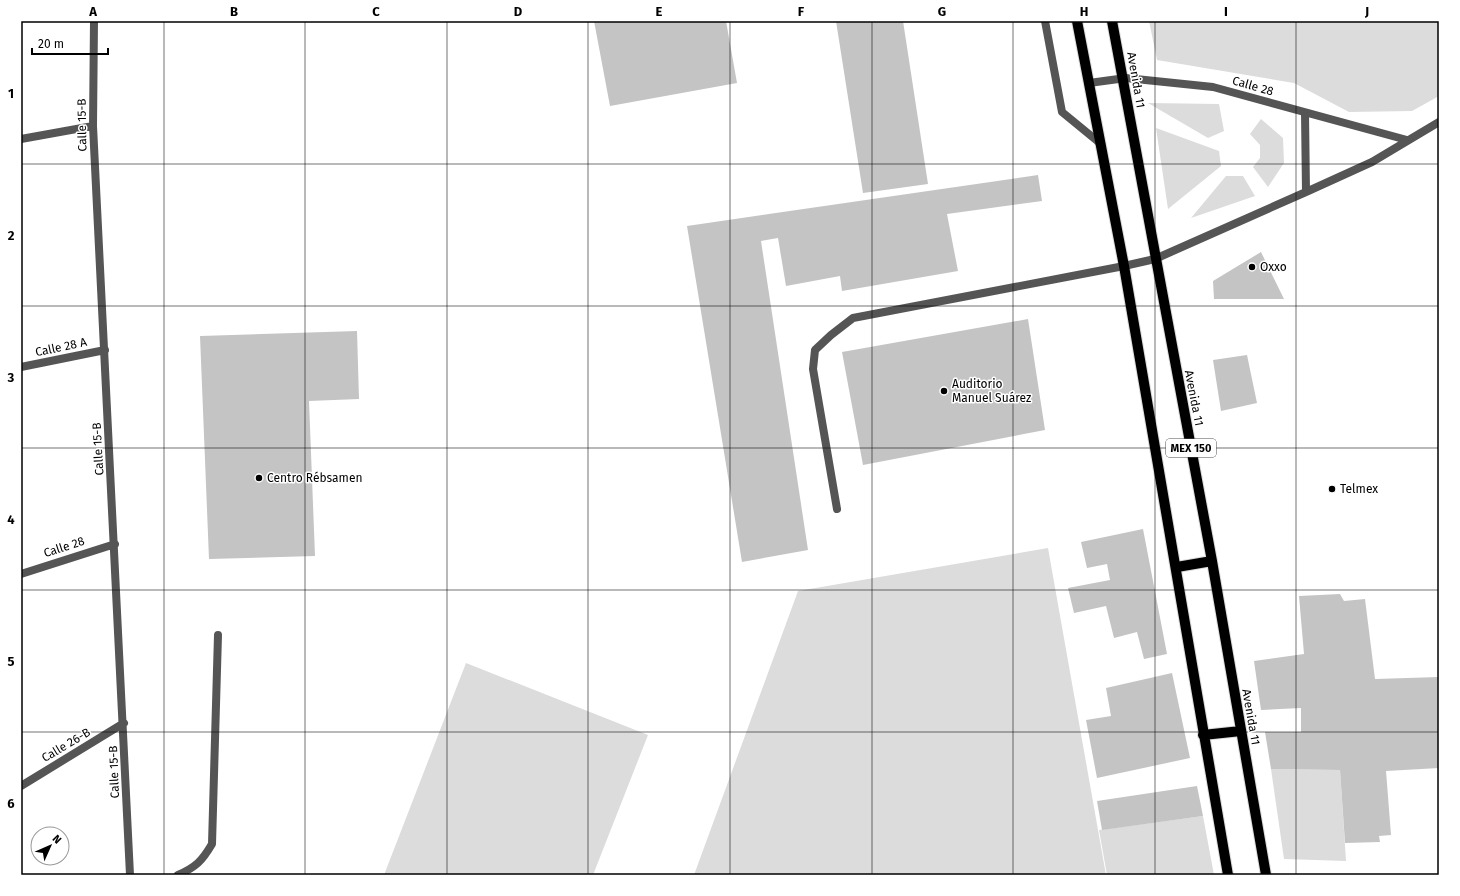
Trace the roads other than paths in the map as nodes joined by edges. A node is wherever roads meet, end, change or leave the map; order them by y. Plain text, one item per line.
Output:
1 (94, 21) edge
2 (1045, 21) edge
3 (1077, 21) edge
4 (1112, 21) edge
5 (1123, 78) junction
6 (1089, 83) junction
7 (1305, 113) junction
8 (1439, 122) edge
9 (93, 126) junction
10 (21, 139) edge
11 (1407, 140) junction
12 (1101, 144) junction
13 (1306, 192) junction
14 (1155, 259) junction
15 (1124, 266) junction
16 (105, 350) junction
17 (21, 367) edge
18 (837, 509) dead end
19 (115, 544) junction
20 (1212, 561) junction
21 (1177, 567) junction
22 (21, 574) edge
23 (218, 634) dead end
24 (124, 723) junction
25 (1240, 731) junction
26 (1203, 735) junction
27 (21, 786) edge
28 (130, 875) edge
29 (178, 875) edge
30 (1228, 875) edge
31 (1266, 875) edge

1 - 9 street, Calle 15-B
2 - 12 street
3 - 6 main road, MEX 150
4 - 5 main road, Avenida 11 / MEX 150
5 - 6 street, Calle 28
5 - 7 street, Calle 28
5 - 14 main road, Avenida 11 / MEX 150
6 - 12 main road, MEX 150
7 - 11 street, Calle 28
7 - 13 street
8 - 11 street
9 - 10 street
9 - 16 street, Calle 15-B
11 - 13 street
12 - 15 main road, MEX 150
13 - 14 street
14 - 15 street
14 - 20 main road, Avenida 11 / MEX 150
15 - 18 street
15 - 21 main road, MEX 150
16 - 17 street, Calle 28 A
16 - 19 street, Calle 15-B
19 - 22 street, Calle 28
19 - 24 street, Calle 15-B
20 - 21 main road
20 - 25 main road, Avenida 11 / MEX 150
21 - 26 main road, MEX 150
23 - 29 street
24 - 27 street, Calle 26-B
24 - 28 street, Calle 15-B
25 - 26 main road
25 - 31 main road, Avenida 11 / MEX 150
26 - 30 main road, MEX 150

